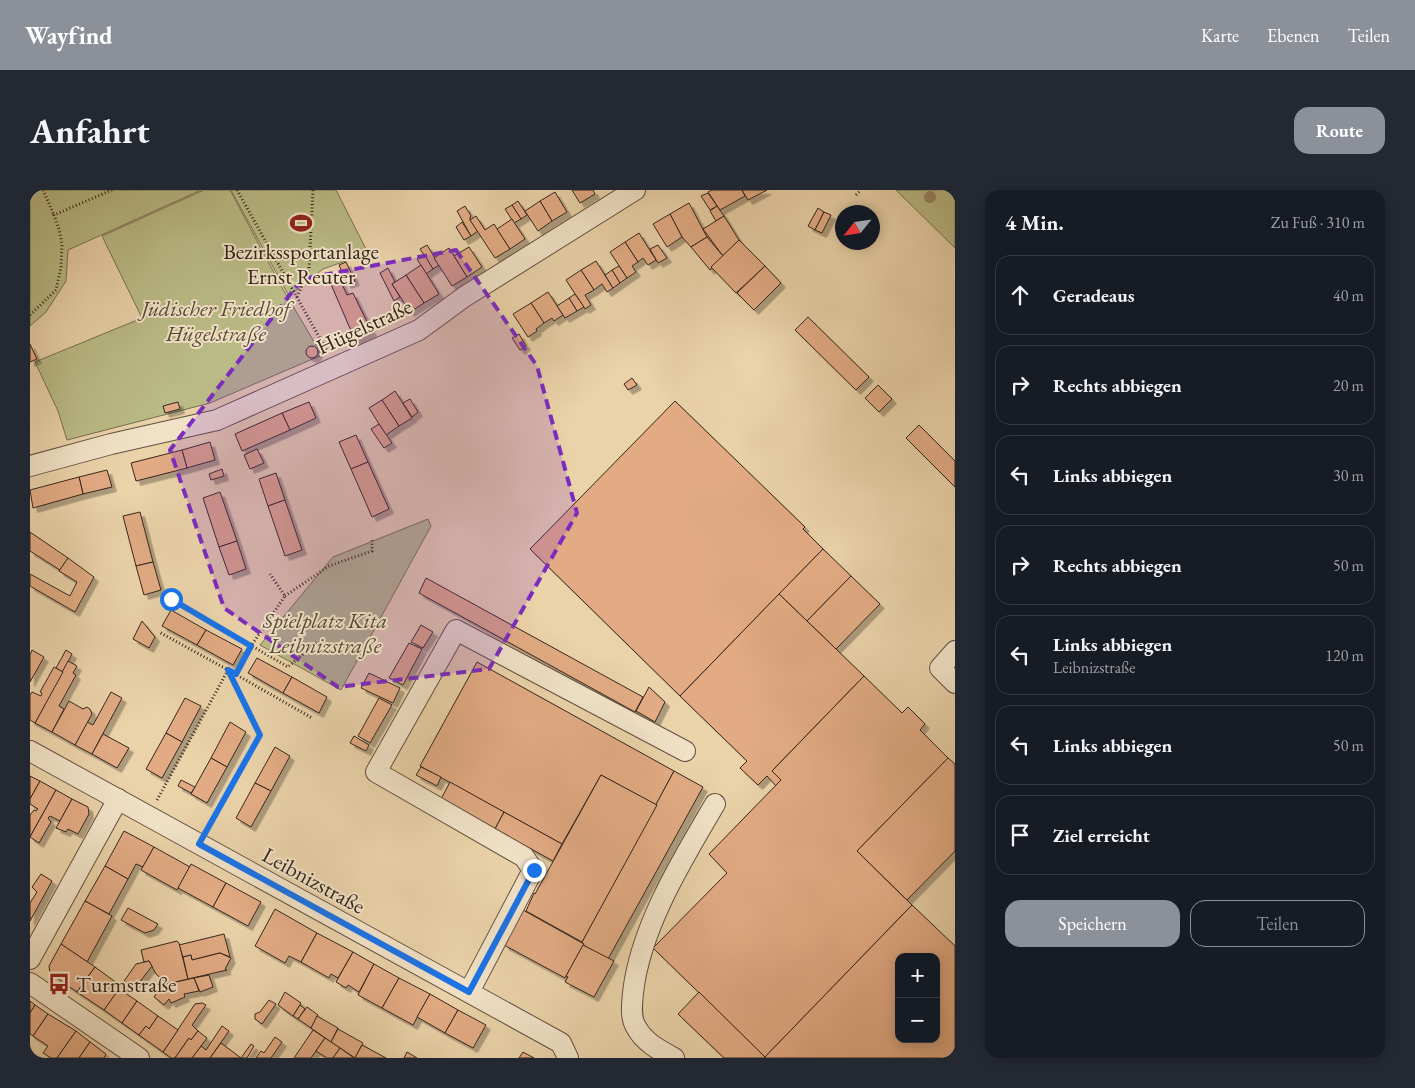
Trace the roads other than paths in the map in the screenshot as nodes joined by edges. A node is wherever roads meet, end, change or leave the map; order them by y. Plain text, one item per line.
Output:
1 (636, 190) edge
2 (30, 466) edge
3 (955, 651) edge
4 (955, 683) edge
5 (30, 751) edge
6 (685, 751) dead end
7 (118, 799) junction
8 (715, 804) dead end
9 (30, 959) edge
10 (30, 983) edge
11 (469, 992) junction
12 (139, 1058) edge
13 (568, 1058) edge
14 (674, 1058) edge

1 - 2 street, Hügelstraße
3 - 4 street
5 - 7 street, Leibnizstraße
6 - 11 street
7 - 9 street
7 - 11 street, Leibnizstraße
8 - 14 street
10 - 12 street
11 - 13 street, Leibnizstraße

